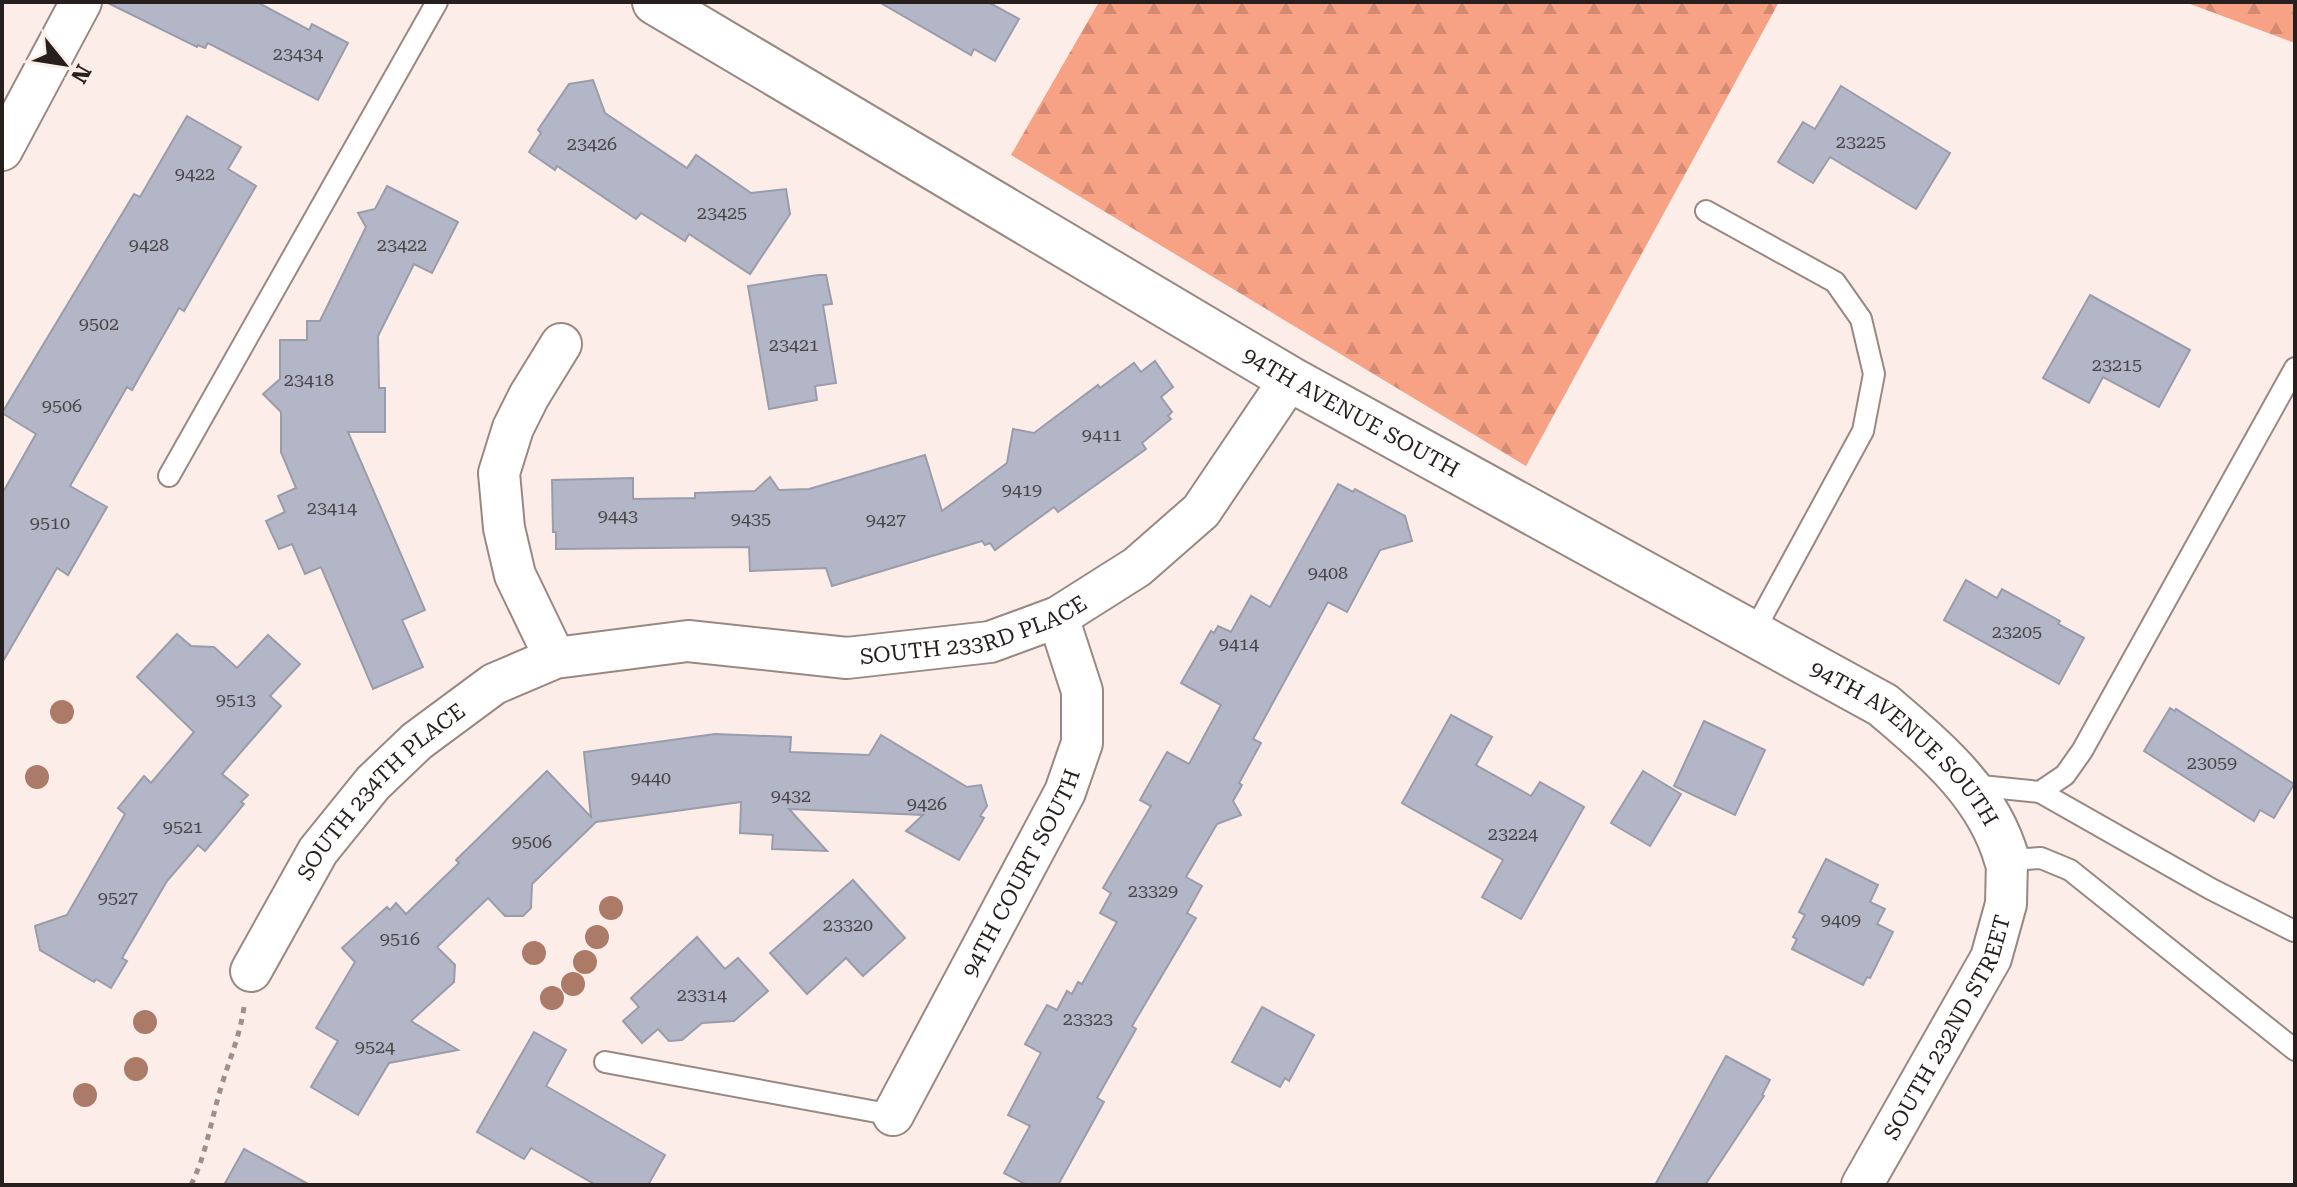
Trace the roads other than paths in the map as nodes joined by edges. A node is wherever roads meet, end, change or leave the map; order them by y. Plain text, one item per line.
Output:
1 (81, 2) edge
2 (437, 2) edge
3 (655, 2) edge
4 (2, 150) edge
5 (1706, 211) dead end
6 (561, 344) dead end
7 (2295, 368) edge
8 (1290, 379) junction
9 (169, 476) dead end
10 (1058, 617) junction
11 (1753, 633) junction
12 (555, 658) junction
13 (1967, 784) junction
14 (2040, 792) junction
15 (2007, 860) junction
16 (2294, 931) edge
17 (251, 971) road end
18 (2295, 1050) edge
19 (605, 1062) dead end
20 (893, 1115) joint
21 (1862, 1185) edge

1 - 4 street
2 - 9 lane
3 - 8 street, 94TH AVENUE SOUTH
5 - 11 lane
6 - 12 street
7 - 14 lane
8 - 10 street, SOUTH 233RD PLACE
8 - 11 street, 94TH AVENUE SOUTH
10 - 12 street, SOUTH 233RD PLACE
10 - 20 street, 94TH COURT SOUTH
11 - 13 street, 94TH AVENUE SOUTH
12 - 17 street, SOUTH 234TH PLACE
13 - 14 lane
13 - 15 street, 94TH AVENUE SOUTH
14 - 16 lane
15 - 18 lane
15 - 21 street, SOUTH 232ND STREET
19 - 20 lane

